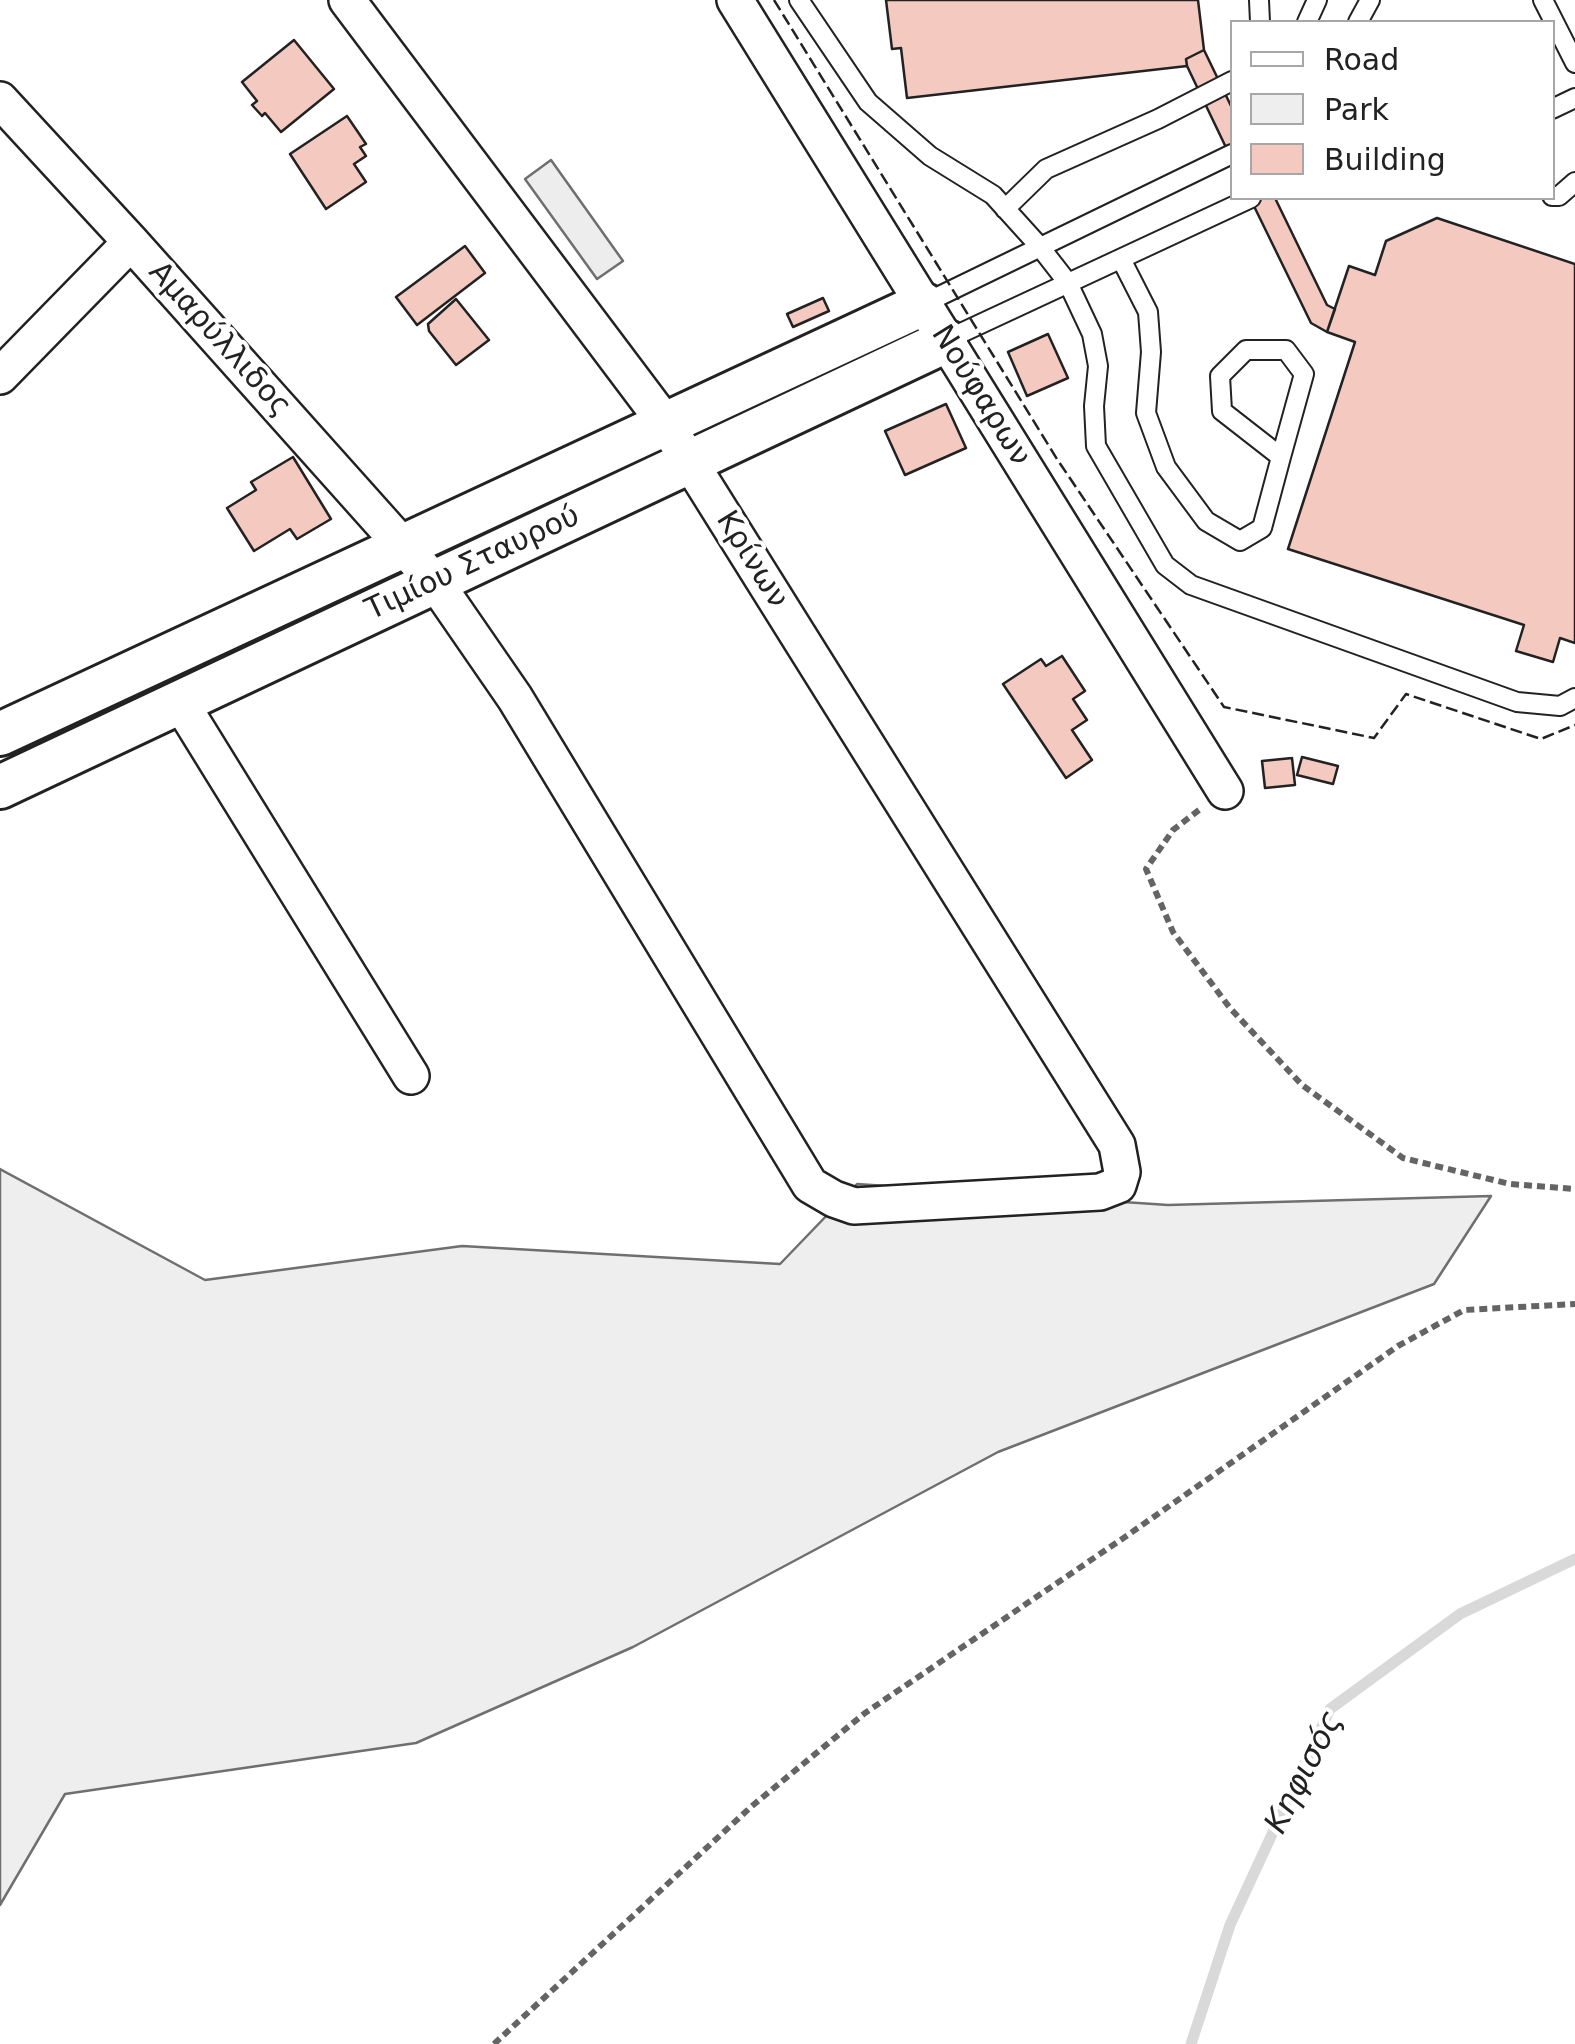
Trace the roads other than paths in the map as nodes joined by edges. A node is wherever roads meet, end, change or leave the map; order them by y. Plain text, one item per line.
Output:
1 (347, 0) edge
2 (734, 0) edge
3 (799, 0) edge
4 (1555, 24) edge
5 (1575, 63) edge
6 (1230, 82) edge
7 (0, 100) edge
8 (1230, 155) edge
9 (1575, 182) edge
10 (1555, 196) edge
11 (1247, 200) edge
12 (1005, 209) junction
13 (132, 242) junction
14 (1040, 247) junction
15 (1121, 258) junction
16 (1068, 283) junction
17 (923, 304) junction
18 (946, 341) junction
19 (0, 376) edge
20 (666, 424) junction
21 (1281, 457) junction
22 (690, 462) junction
23 (403, 546) junction
24 (434, 582) junction
25 (1575, 698) edge
26 (180, 702) junction
27 (0, 734) edge
28 (0, 787) edge
29 (1225, 792) road end
30 (410, 1076) dead end
31 (1117, 1145) joint

1 - 20 street, Κρίνων
2 - 17 street, Νούφαρων
3 - 12 lane
4 - 5 lane
6 - 12 lane
7 - 13 street, Αμαρύλλιδος
8 - 14 lane
9 - 10 lane
11 - 15 lane
12 - 14 lane
13 - 19 street
13 - 23 street, Αμαρύλλιδος
14 - 16 lane
14 - 17 lane
15 - 16 lane
15 - 21 lane
16 - 18 lane
16 - 25 lane
17 - 18 street, Νούφαρων
17 - 20 street, Τιμίου Σταυρού
18 - 22 street, Τιμίου Σταυρού
18 - 29 street, Νούφαρων
20 - 22 street, Κρίνων
20 - 23 street, Τιμίου Σταυρού
21 - 21 lane
22 - 24 street, Τιμίου Σταυρού
22 - 31 street, Κρίνων
23 - 24 street, Αμαρύλλιδος
23 - 27 street, Τιμίου Σταυρού
24 - 26 street, Τιμίου Σταυρού
24 - 31 street, Αμαρύλλιδος
26 - 28 street, Τιμίου Σταυρού
26 - 30 street

